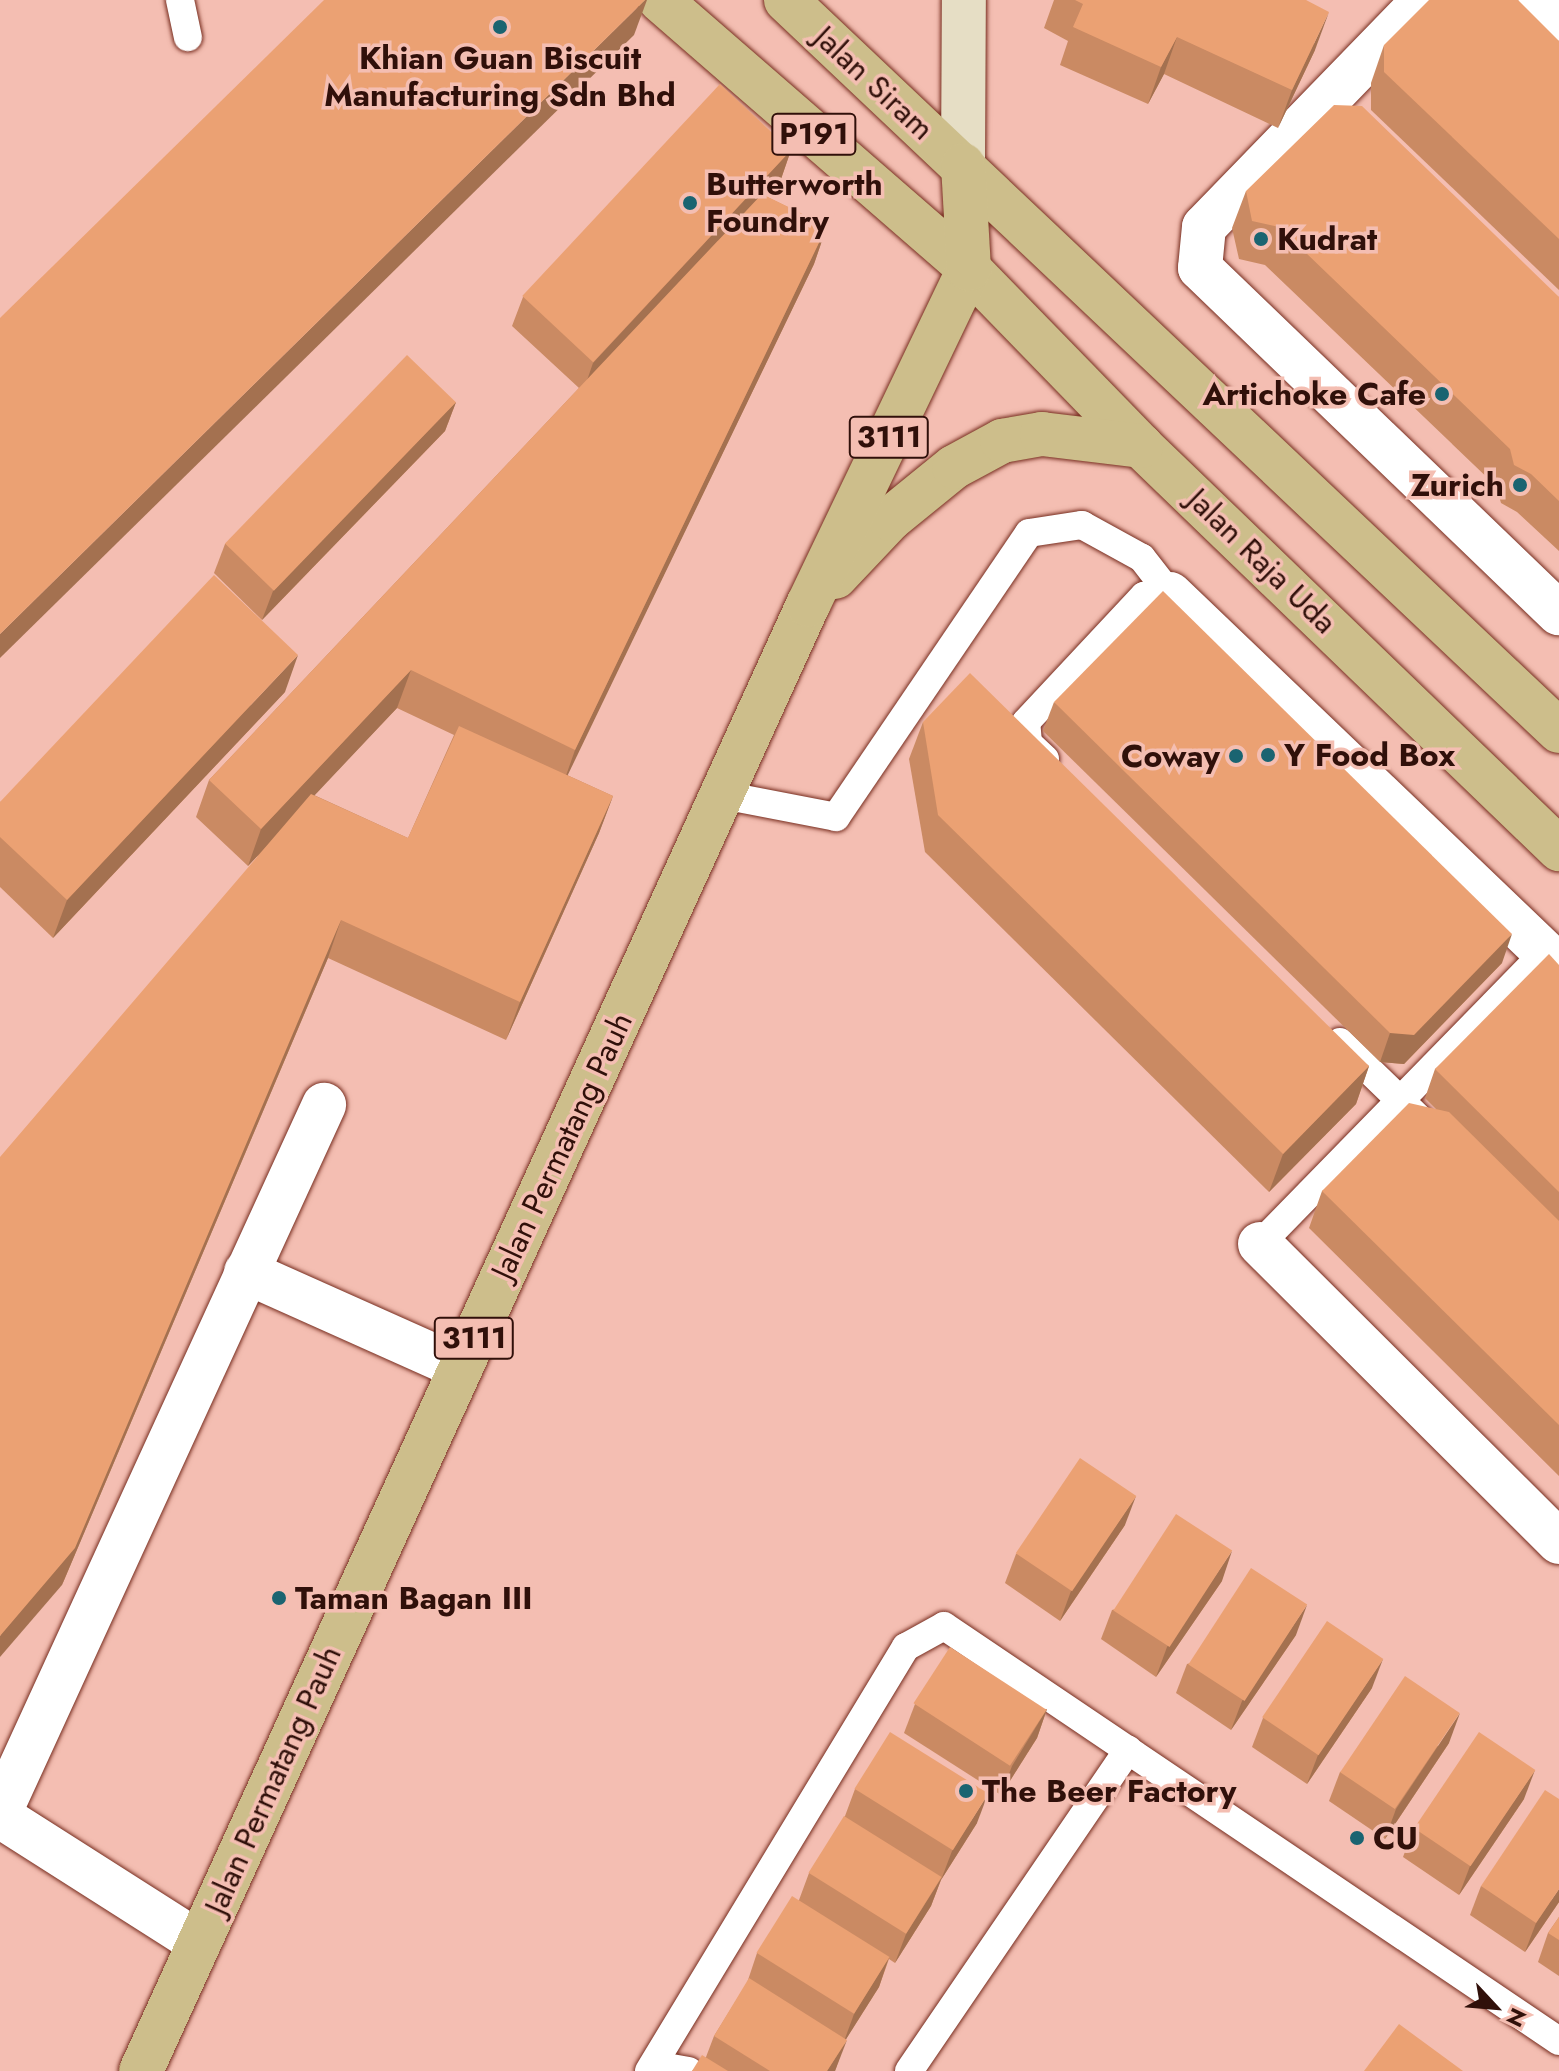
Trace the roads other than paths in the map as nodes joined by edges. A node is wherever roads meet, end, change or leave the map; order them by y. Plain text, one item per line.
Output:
1 (180, 0) edge
2 (660, 0) edge
3 (786, 0) edge
4 (964, 0) edge
5 (1424, 0) edge
6 (1540, 0) edge
7 (1559, 19) edge
8 (188, 37) dead end
9 (963, 165) junction
10 (969, 269) junction
11 (1141, 446) junction
12 (1170, 594) junction
13 (808, 605) junction
14 (1559, 613) edge
15 (1559, 731) edge
16 (1062, 775) edge
17 (722, 795) junction
18 (1559, 849) edge
19 (1552, 959) edge
20 (1321, 1024) edge
21 (1400, 1100) junction
22 (324, 1105) dead end
23 (1453, 1153) edge
24 (1260, 1244) joint
25 (246, 1272) junction
26 (461, 1368) junction
27 (1559, 1542) edge
28 (1128, 1750) junction
29 (0, 1814) edge
30 (199, 1943) junction
31 (1559, 2041) edge
32 (141, 2071) edge
33 (650, 2071) edge
34 (689, 2071) edge
35 (909, 2071) edge

1 - 8 lane
2 - 10 main road, P191
3 - 9 main road, Jalan Siram / P191
4 - 9 street
5 - 14 street
6 - 7 street
9 - 10 main road, 3111
9 - 15 main road
10 - 11 main road, Jalan Raja Uda
10 - 13 main road, Jalan Permatang Pauh / 3111
11 - 13 main road
11 - 18 main road, Jalan Raja Uda
12 - 16 lane
12 - 17 lane
12 - 19 street
13 - 17 main road, Jalan Permatang Pauh / 3111
17 - 26 main road, Jalan Permatang Pauh / 3111
19 - 21 lane
20 - 21 lane
21 - 23 lane
21 - 24 lane
22 - 25 street
24 - 27 street
25 - 26 street
25 - 29 street
26 - 30 main road, Jalan Permatang Pauh / 3111
28 - 31 lane
28 - 33 lane
28 - 35 lane
29 - 30 street
30 - 32 main road, Jalan Permatang Pauh / 3111
33 - 34 lane

